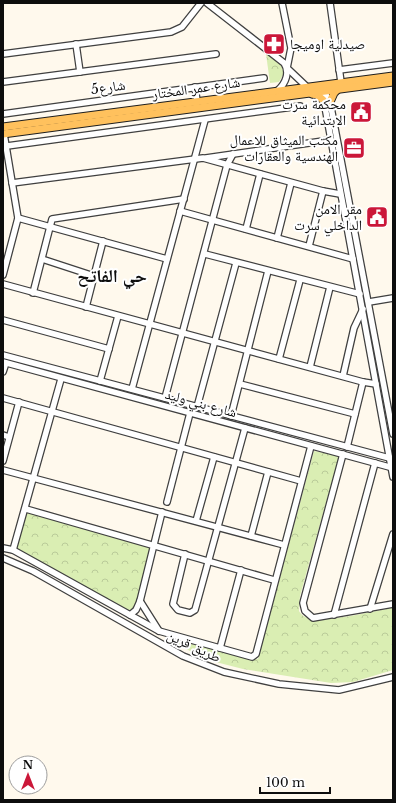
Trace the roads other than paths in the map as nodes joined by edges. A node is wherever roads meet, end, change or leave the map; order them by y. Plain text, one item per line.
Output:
1 (201, 3) edge
2 (207, 3) edge
3 (282, 3) edge
4 (330, 3) edge
5 (76, 44) junction
6 (3, 54) edge
7 (216, 54) dead end
8 (393, 63) edge
9 (287, 68) junction
10 (339, 70) junction
11 (80, 72) junction
12 (393, 76) edge
13 (264, 78) dead end
14 (3, 82) edge
15 (393, 82) edge
16 (340, 86) junction
17 (195, 87) junction
18 (323, 88) junction
19 (278, 90) junction
20 (307, 90) junction
21 (198, 101) junction
22 (326, 101) junction
23 (300, 106) dead end
24 (3, 114) edge
25 (205, 120) junction
26 (3, 132) edge
27 (330, 140) junction
28 (7, 146) junction
29 (233, 154) junction
30 (203, 158) junction
31 (193, 160) junction
32 (227, 165) junction
33 (260, 174) junction
34 (12, 183) junction
35 (291, 183) junction
36 (323, 191) junction
37 (340, 194) junction
38 (184, 199) junction
39 (180, 211) junction
40 (18, 218) junction
41 (212, 220) junction
42 (351, 221) junction
43 (345, 222) junction
44 (50, 227) junction
45 (246, 229) junction
46 (277, 238) junction
47 (103, 241) junction
48 (309, 246) junction
49 (205, 254) junction
50 (353, 258) junction
51 (42, 259) junction
52 (168, 259) junction
53 (236, 263) junction
54 (268, 271) junction
55 (3, 275) edge
56 (94, 276) junction
57 (300, 280) junction
58 (3, 284) edge
59 (330, 287) junction
60 (33, 293) junction
61 (360, 294) junction
62 (393, 298) edge
63 (369, 302) junction
64 (86, 307) junction
65 (363, 308) junction
66 (118, 316) junction
67 (3, 320) edge
68 (149, 325) junction
69 (182, 333) junction
70 (215, 342) junction
71 (377, 345) junction
72 (370, 346) junction
73 (109, 349) junction
74 (247, 350) junction
75 (3, 355) edge
76 (279, 359) junction
77 (4, 363) edge
78 (310, 367) junction
79 (3, 372) edge
80 (343, 376) junction
81 (61, 379) junction
82 (100, 381) junction
83 (363, 382) junction
84 (240, 384) junction
85 (376, 384) junction
86 (132, 389) junction
87 (3, 398) edge
88 (166, 398) junction
89 (19, 402) junction
90 (197, 407) junction
91 (53, 412) junction
92 (190, 413) junction
93 (355, 414) junction
94 (231, 416) junction
95 (245, 428) junction
96 (393, 434) edge
97 (6, 436) edge
98 (311, 446) junction
99 (347, 447) junction
100 (181, 448) junction
101 (343, 454) junction
102 (214, 457) junction
103 (391, 459) edge
104 (3, 461) edge
105 (235, 463) junction
106 (375, 463) junction
107 (392, 467) edge
108 (3, 470) edge
109 (268, 472) junction
110 (393, 477) edge
111 (34, 478) junction
112 (301, 481) junction
113 (167, 502) dead end
114 (26, 509) junction
115 (162, 512) junction
116 (196, 521) junction
117 (217, 528) junction
118 (393, 534) edge
119 (251, 536) junction
120 (153, 545) junction
121 (284, 545) junction
122 (3, 548) edge
123 (13, 550) junction
124 (185, 554) junction
125 (3, 558) edge
126 (208, 561) junction
127 (241, 570) junction
128 (274, 580) junction
129 (140, 601) junction
130 (393, 604) edge
131 (370, 609) junction
132 (130, 615) junction
133 (334, 615) junction
134 (159, 631) junction
135 (220, 648) junction
136 (393, 676) edge

1 - 5 street
2 - 9 street
3 - 9 street
4 - 10 street
5 - 6 street
5 - 11 street
7 - 11 street
8 - 10 street
9 - 19 street
9 - 20 street
10 - 16 street
11 - 14 street
12 - 16 main road
13 - 17 street, شارع5
15 - 16 main road
16 - 18 main road
16 - 22 main road
17 - 21 street
17 - 24 street, شارع5
18 - 20 main road
18 - 22 street
19 - 20 main road, شارع عمر المختار
19 - 21 main road, شارع عمر المختار
20 - 22 main road
20 - 26 main road
21 - 26 main road, شارع عمر المختار
22 - 27 street
22 - 42 street
23 - 25 street
25 - 28 street
25 - 31 street
26 - 28 street
27 - 29 street
27 - 37 street
28 - 34 street
29 - 30 street
29 - 32 street
30 - 31 street
30 - 32 street
31 - 34 street
31 - 38 street
32 - 33 street
32 - 41 street
33 - 35 street
33 - 45 street
34 - 40 street
35 - 36 street
35 - 46 street
36 - 37 street
36 - 48 street
37 - 43 street
38 - 39 street
38 - 44 street
39 - 41 street
39 - 52 street
40 - 44 street
40 - 55 street
41 - 45 street
41 - 49 street
42 - 43 street
42 - 63 street
43 - 50 street
44 - 47 street
44 - 51 street
45 - 46 street
46 - 48 street
47 - 52 street
47 - 56 street
48 - 50 street
49 - 53 street
49 - 69 street
50 - 61 street
51 - 56 street
51 - 60 street
52 - 68 street
53 - 54 street
53 - 70 street
54 - 57 street
54 - 74 street
56 - 64 street
57 - 59 street
57 - 76 street
58 - 60 street
59 - 61 street
59 - 78 street
60 - 64 street
61 - 65 street
62 - 63 street
63 - 71 street
64 - 66 street
65 - 72 street
65 - 80 street
66 - 68 street
66 - 73 street
67 - 73 street
68 - 69 street
68 - 86 street
69 - 70 street
69 - 88 street
70 - 74 street
70 - 90 street
71 - 72 street
71 - 96 street
72 - 85 street
73 - 82 street
74 - 76 street
74 - 84 street
75 - 82 street, شارع بني وليد
76 - 78 street
77 - 79 street
77 - 81 street, شارع بني وليد
78 - 80 street
80 - 83 street
81 - 91 street
81 - 92 street, شارع بني وليد
82 - 86 street, شارع بني وليد
83 - 85 street
83 - 93 street
84 - 93 street
84 - 94 street
85 - 103 street
86 - 88 street, شارع بني وليد
87 - 89 street
88 - 90 street, شارع بني وليد
89 - 91 street
89 - 97 street
90 - 94 street, شارع بني وليد
91 - 100 street
91 - 111 street
92 - 95 street, شارع بني وليد
92 - 100 street
93 - 99 street
94 - 99 street, شارع بني وليد
95 - 98 street, شارع بني وليد
95 - 105 street
97 - 104 street
98 - 101 street, شارع بني وليد
98 - 112 street
99 - 103 street, شارع بني وليد
100 - 102 street
100 - 113 street
101 - 106 street, شارع بني وليد
101 - 133 street
102 - 105 street
102 - 116 street
103 - 107 street
105 - 109 street
105 - 117 street
106 - 107 street, شارع بني وليد
106 - 133 street
107 - 110 street
108 - 111 street
109 - 112 street
109 - 119 street
111 - 114 street
111 - 115 street
112 - 121 street
114 - 120 street
114 - 123 street
115 - 116 street
115 - 120 street
116 - 117 street
117 - 119 street
117 - 126 street
118 - 131 street
119 - 121 street
120 - 124 street
120 - 129 street
121 - 128 street
122 - 123 street
123 - 132 street
124 - 126 street
124 - 126 street
125 - 136 street, طريق قرين
126 - 127 street
127 - 128 street
127 - 135 street
128 - 135 street
129 - 132 street
129 - 134 street
130 - 131 street
131 - 133 street
132 - 134 street
134 - 135 street

